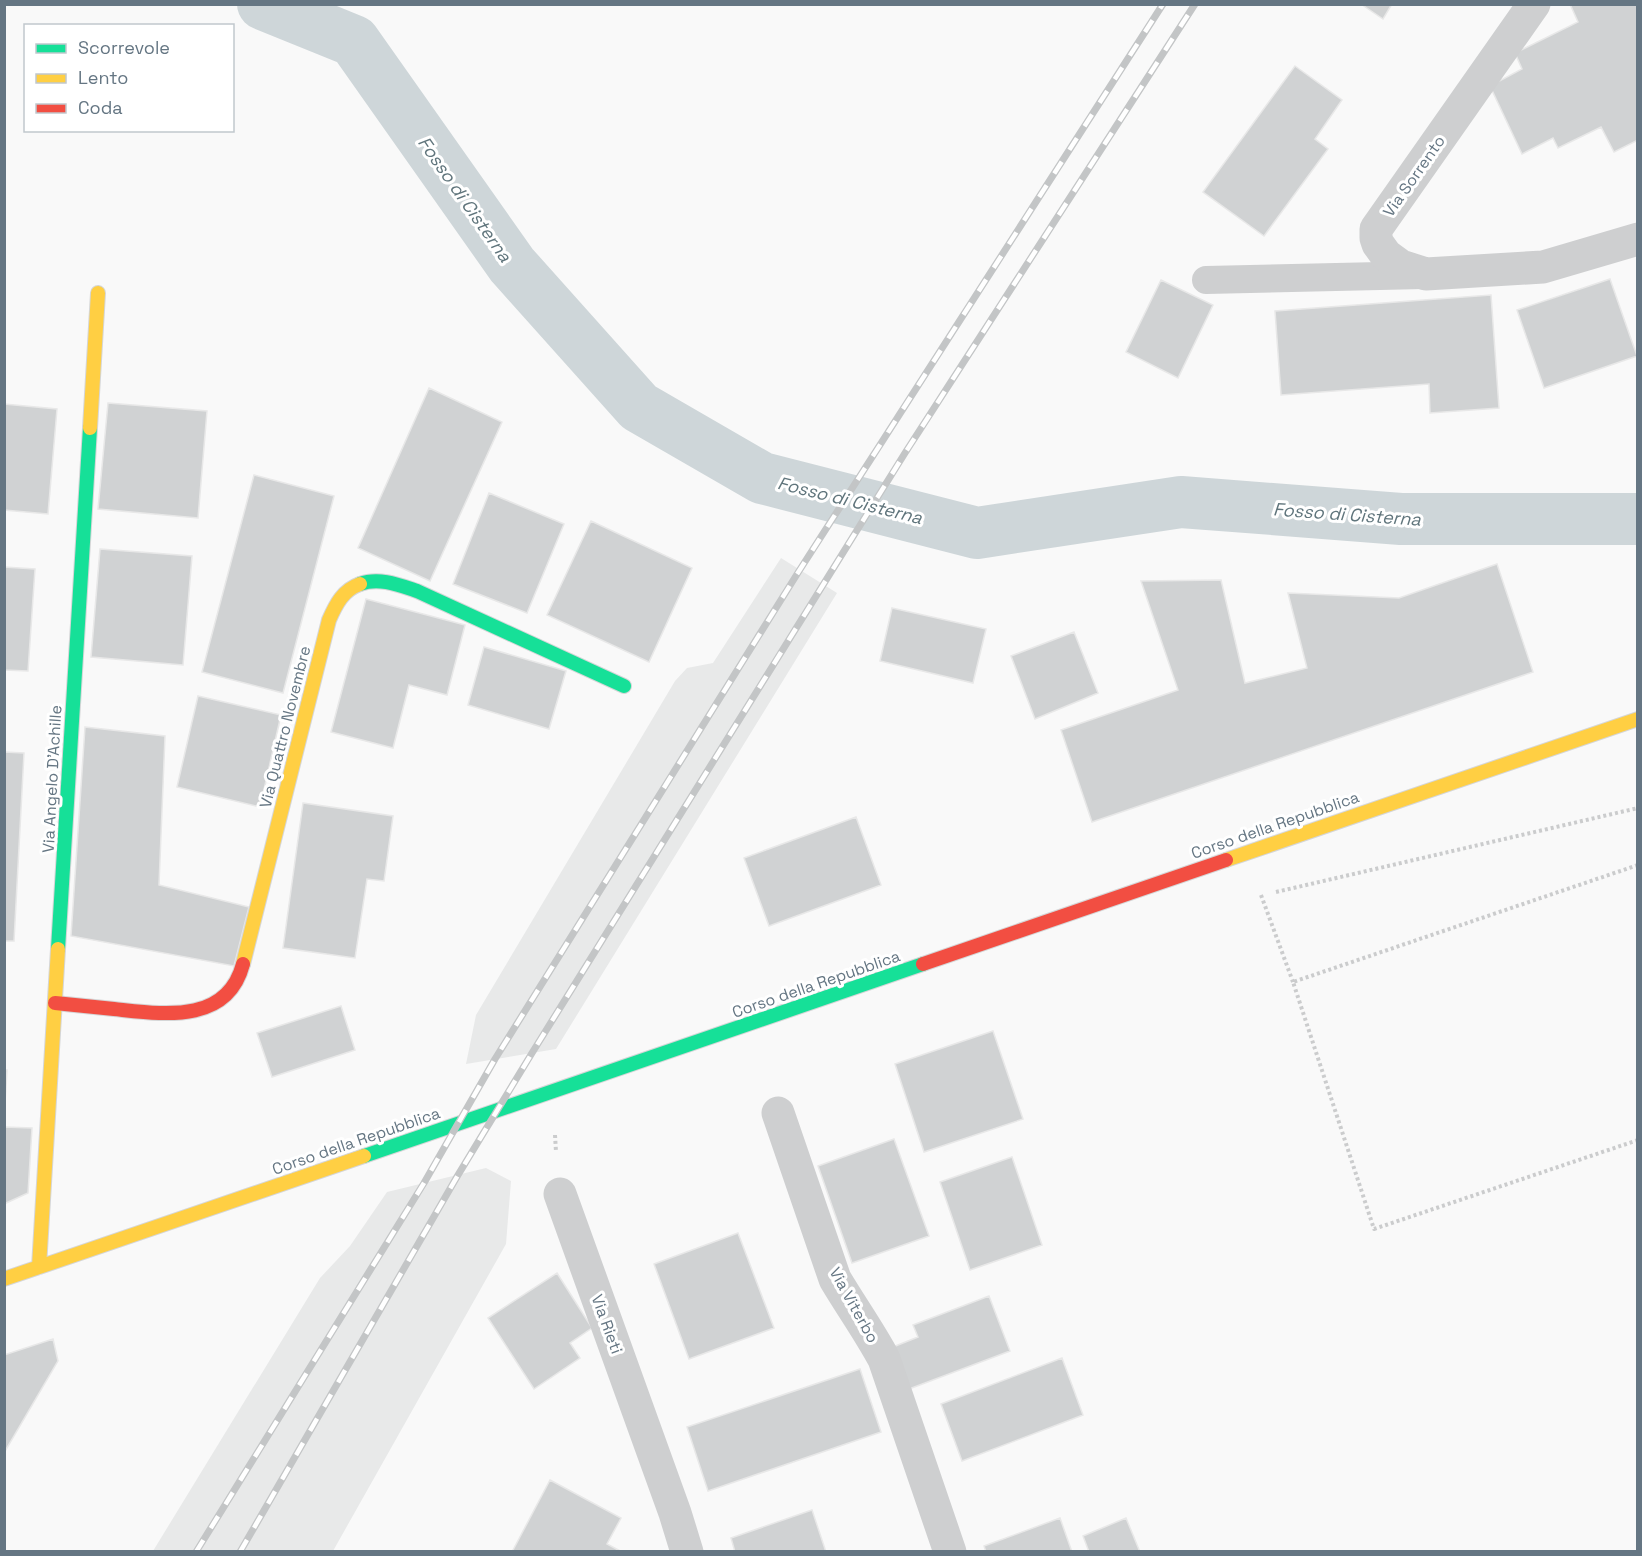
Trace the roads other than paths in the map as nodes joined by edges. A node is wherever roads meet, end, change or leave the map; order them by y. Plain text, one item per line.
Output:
1 (1534, 4) edge
2 (1638, 239) edge
3 (1426, 274) junction
4 (1206, 280) dead end
5 (98, 293) dead end
6 (624, 686) dead end
7 (1638, 719) edge
8 (55, 1003) junction
9 (778, 1113) dead end
10 (560, 1194) road end
11 (39, 1268) junction
12 (4, 1279) edge
13 (687, 1551) edge
14 (950, 1551) edge

1 - 3 street, Via Sorrento
2 - 3 street, Via Sorrento
3 - 4 lane
5 - 8 street, Via Angelo D'Achille
6 - 8 street, Via Quattro Novembre
7 - 11 street, Corso della Repubblica
8 - 11 street, Via Angelo D'Achille
9 - 14 street, Via Viterbo
10 - 13 street, Via Rieti
11 - 12 street, Corso della Repubblica

